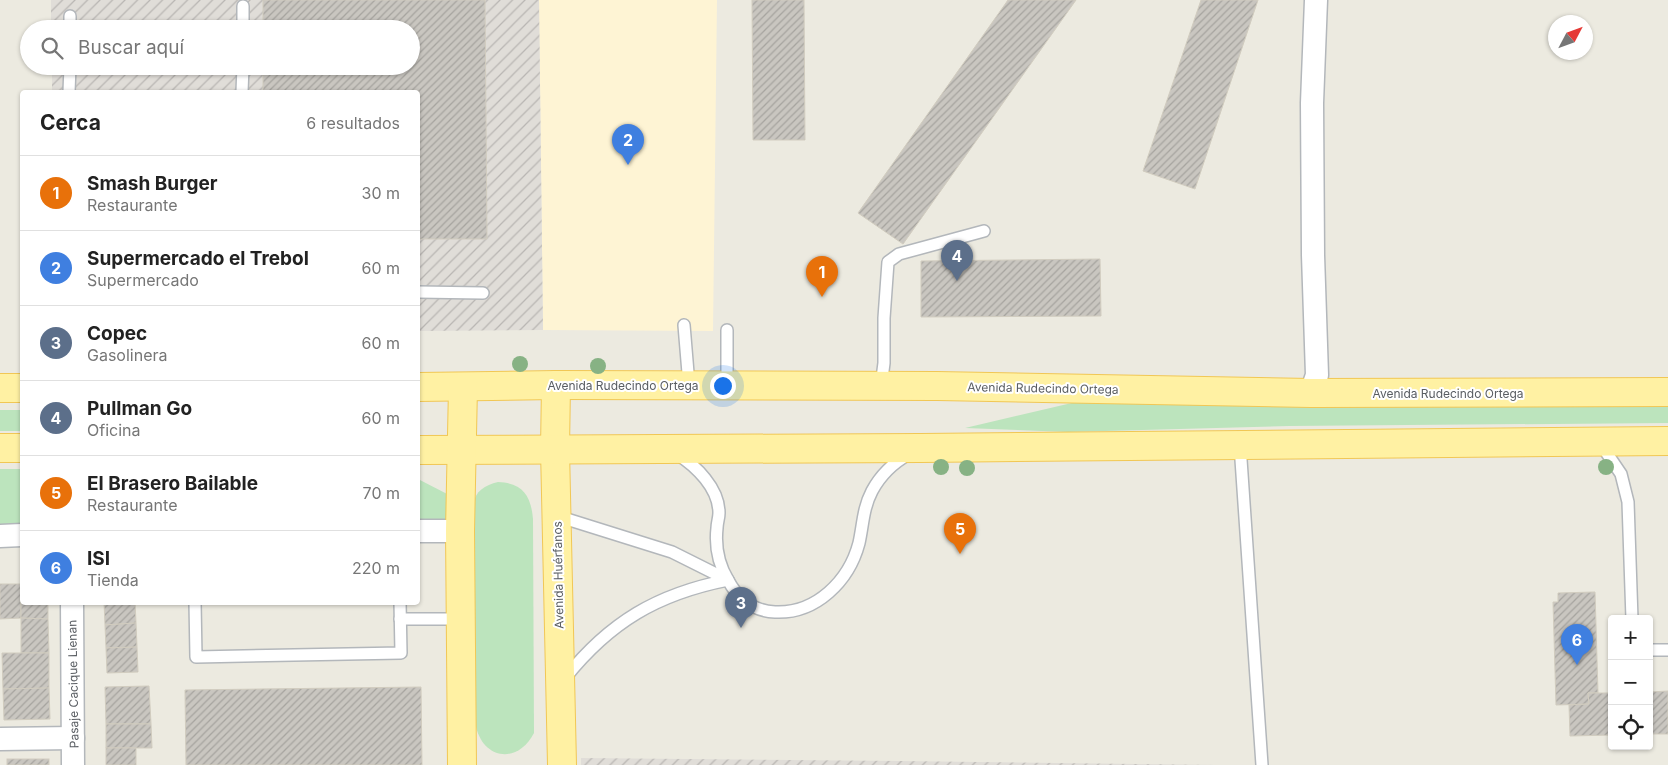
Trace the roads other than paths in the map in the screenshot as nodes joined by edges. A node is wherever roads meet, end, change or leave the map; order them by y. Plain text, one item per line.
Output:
1 (1316, 0) edge
2 (243, 6) dead end
3 (70, 16) dead end
4 (70, 20) edge
5 (243, 20) edge
6 (70, 75) edge
7 (242, 75) edge
8 (69, 90) edge
9 (242, 90) edge
10 (984, 231) dead end
11 (420, 292) edge
12 (483, 293) dead end
13 (684, 325) dead end
14 (727, 330) dead end
15 (556, 385) junction
16 (689, 385) junction
17 (727, 385) junction
18 (880, 386) junction
19 (420, 387) edge
20 (463, 387) junction
21 (0, 388) edge
22 (20, 388) edge
23 (1668, 392) edge
24 (1311, 393) junction
25 (1668, 441) edge
26 (1600, 442) junction
27 (1240, 444) junction
28 (0, 448) edge
29 (20, 448) edge
30 (922, 448) junction
31 (555, 449) junction
32 (664, 449) junction
33 (420, 450) edge
34 (461, 450) junction
35 (556, 516) junction
36 (420, 531) edge
37 (460, 531) junction
38 (20, 535) edge
39 (0, 536) edge
40 (728, 580) junction
41 (72, 605) edge
42 (195, 605) edge
43 (400, 605) edge
44 (1632, 615) edge
45 (400, 619) junction
46 (461, 619) junction
47 (1653, 650) edge
48 (1668, 650) edge
49 (561, 684) junction
50 (73, 738) junction
51 (0, 739) edge
52 (467, 759) edge
53 (560, 762) edge
54 (73, 765) edge
55 (1262, 765) edge

1 - 24 street
2 - 5 lane
3 - 4 lane
6 - 8 lane
7 - 9 lane
10 - 18 lane
11 - 12 lane
13 - 16 lane
14 - 17 lane
15 - 16 main road, Avenida Rudecindo Ortega
15 - 20 main road, Avenida Rudecindo Ortega
15 - 31 main road, Avenida Huérfanos
16 - 17 main road, Avenida Rudecindo Ortega
17 - 18 main road, Avenida Rudecindo Ortega
18 - 24 main road, Avenida Rudecindo Ortega
19 - 20 main road, Avenida Rudecindo Ortega
20 - 34 main road
21 - 22 main road
23 - 24 main road, Avenida Rudecindo Ortega
25 - 26 main road
26 - 27 main road
26 - 44 lane
27 - 30 main road
27 - 55 lane
28 - 29 main road
30 - 32 main road
30 - 40 lane
31 - 32 main road
31 - 34 main road
31 - 35 main road, Avenida Huérfanos
32 - 40 lane
33 - 34 main road
34 - 37 main road
35 - 40 lane
35 - 49 main road, Avenida Huérfanos
36 - 37 street
37 - 46 main road
38 - 39 street
40 - 49 lane
41 - 50 street, Pasaje Cacique Lienan
42 - 45 lane
43 - 45 lane
45 - 46 lane
46 - 52 main road
47 - 48 lane
49 - 53 main road, Avenida Huérfanos
50 - 51 street
50 - 54 street, Pasaje Cacique Lienan

